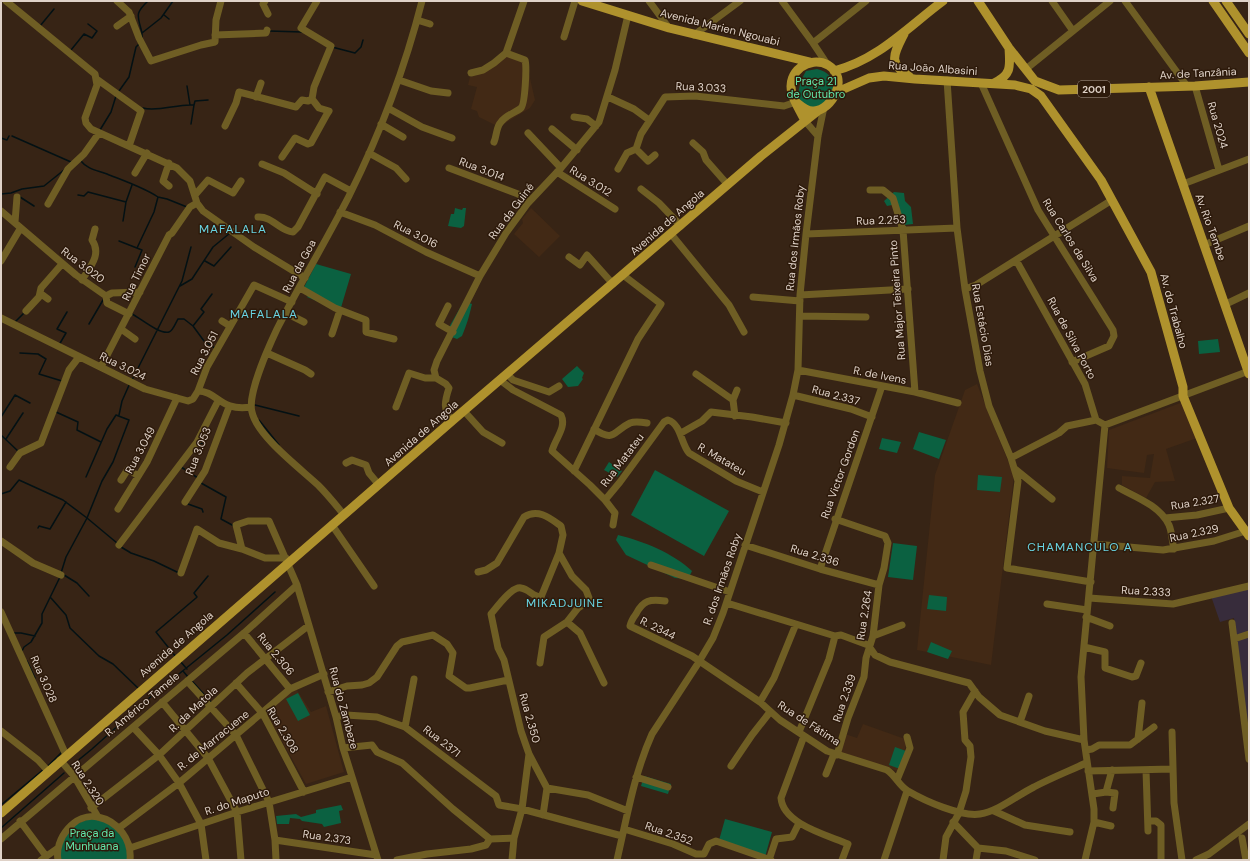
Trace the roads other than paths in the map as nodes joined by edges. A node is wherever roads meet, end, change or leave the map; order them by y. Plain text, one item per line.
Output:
1 (6, 1) edge
2 (117, 1) edge
3 (221, 1) edge
4 (317, 1) edge
5 (422, 1) edge
6 (524, 1) edge
7 (575, 1) edge
8 (582, 1) edge
9 (649, 1) edge
10 (740, 1) edge
11 (782, 1) edge
12 (866, 1) edge
13 (942, 1) edge
14 (978, 1) edge
15 (1052, 1) edge
16 (1110, 1) edge
17 (1125, 1) edge
18 (1213, 1) edge
19 (1226, 1) edge
20 (264, 3) edge
21 (268, 14) dead end
22 (628, 15) junction
23 (131, 16) junction
24 (417, 20) junction
25 (430, 24) dead end
26 (117, 26) dead end
27 (669, 28) junction
28 (267, 30) dead end
29 (1073, 31) junction
30 (905, 32) junction
31 (215, 34) junction
32 (1249, 34) edge
33 (694, 35) junction
34 (564, 37) dead end
35 (813, 43) junction
36 (1009, 48) junction
37 (506, 53) junction
38 (1249, 53) edge
39 (783, 55) junction
40 (810, 62) junction
41 (827, 64) junction
42 (1026, 69) junction
43 (796, 71) junction
44 (834, 71) junction
45 (471, 73) dead end
46 (915, 79) junction
47 (98, 80) junction
48 (399, 80) junction
49 (947, 80) junction
50 (1249, 82) edge
51 (261, 83) dead end
52 (981, 83) junction
53 (992, 84) junction
54 (1191, 86) junction
55 (1149, 87) junction
56 (1031, 89) joint
57 (1059, 90) junction
58 (837, 92) junction
59 (448, 93) dead end
60 (256, 97) junction
61 (608, 97) junction
62 (312, 99) junction
63 (796, 102) junction
64 (388, 108) junction
65 (821, 108) junction
66 (1051, 110) junction
67 (574, 117) dead end
68 (649, 120) junction
69 (805, 120) junction
70 (381, 124) junction
71 (225, 126) dead end
72 (596, 126) junction
73 (552, 129) dead end
74 (99, 133) junction
75 (528, 133) dead end
76 (818, 136) junction
77 (403, 137) dead end
78 (449, 140) dead end
79 (494, 142) dead end
80 (693, 143) dead end
81 (129, 146) junction
82 (636, 149) junction
83 (577, 150) junction
84 (146, 153) junction
85 (369, 153) junction
86 (655, 155) dead end
87 (282, 157) dead end
88 (1249, 159) edge
89 (169, 163) junction
90 (262, 164) dead end
91 (449, 168) dead end
92 (618, 169) dead end
93 (559, 170) junction
94 (1219, 170) junction
95 (135, 173) dead end
96 (406, 180) dead end
97 (241, 182) dead end
98 (1183, 184) junction
99 (728, 185) junction
100 (169, 186) dead end
101 (641, 189) dead end
102 (870, 190) dead end
103 (351, 191) junction
104 (317, 194) junction
105 (195, 195) junction
106 (17, 197) dead end
107 (1112, 200) junction
108 (196, 203) junction
109 (528, 203) junction
110 (48, 204) dead end
111 (614, 209) dead end
112 (1, 211) edge
113 (340, 212) junction
114 (258, 217) dead end
115 (15, 222) junction
116 (681, 226) junction
117 (1249, 226) edge
118 (957, 228) junction
119 (20, 229) junction
120 (95, 229) dead end
121 (903, 230) junction
122 (671, 234) junction
123 (806, 234) junction
124 (1053, 236) junction
125 (1204, 245) junction
126 (568, 257) dead end
127 (1016, 260) junction
128 (1, 261) edge
129 (62, 264) junction
130 (480, 276) junction
131 (623, 276) junction
132 (305, 278) junction
133 (82, 280) junction
134 (613, 284) junction
135 (300, 288) junction
136 (908, 289) junction
137 (965, 289) junction
138 (140, 292) junction
139 (40, 293) junction
140 (1249, 293) edge
141 (106, 296) junction
142 (753, 297) dead end
143 (800, 298) junction
144 (48, 299) dead end
145 (292, 302) junction
146 (1226, 304) junction
147 (448, 306) dead end
148 (340, 310) junction
149 (26, 311) dead end
150 (286, 313) junction
151 (129, 314) junction
152 (800, 316) junction
153 (866, 317) dead end
154 (1, 318) edge
155 (222, 321) dead end
156 (304, 322) dead end
157 (230, 326) junction
158 (121, 329) junction
159 (452, 332) junction
160 (744, 332) dead end
161 (332, 334) dead end
162 (135, 339) dead end
163 (394, 339) dead end
164 (266, 353) junction
165 (79, 357) junction
166 (1072, 362) junction
167 (101, 367) junction
168 (798, 371) junction
169 (1249, 372) edge
170 (311, 374) dead end
171 (696, 374) dead end
172 (503, 377) junction
173 (436, 378) junction
174 (559, 386) dead end
175 (882, 386) junction
176 (737, 390) dead end
177 (198, 391) junction
178 (1183, 391) junction
179 (915, 392) junction
180 (793, 395) junction
181 (178, 398) junction
182 (733, 400) junction
183 (218, 401) junction
184 (958, 403) dead end
185 (250, 407) junction
186 (396, 407) dead end
187 (232, 408) junction
188 (464, 411) junction
189 (735, 416) junction
190 (872, 417) junction
191 (453, 420) junction
192 (1096, 420) junction
193 (257, 423) junction
194 (646, 423) dead end
195 (786, 424) junction
196 (1105, 426) junction
197 (594, 429) junction
198 (681, 433) junction
199 (502, 443) dead end
200 (1011, 458) junction
201 (346, 463) dead end
202 (10, 468) dead end
203 (1015, 469) junction
204 (574, 471) junction
205 (138, 476) junction
206 (121, 480) dead end
207 (379, 484) junction
208 (1119, 488) dead end
209 (764, 492) junction
210 (1052, 499) dead end
211 (605, 500) junction
212 (185, 502) dead end
213 (1229, 508) junction
214 (118, 509) dead end
215 (344, 515) junction
216 (1165, 518) junction
217 (835, 519) junction
218 (332, 525) junction
219 (613, 525) dead end
220 (1248, 532) edge
221 (1, 541) edge
222 (1094, 544) junction
223 (118, 545) dead end
224 (745, 545) junction
225 (242, 548) junction
226 (1174, 549) junction
227 (559, 553) junction
228 (287, 560) junction
229 (651, 565) dead end
230 (820, 569) junction
231 (478, 572) dead end
232 (180, 574) dead end
233 (60, 575) dead end
234 (1091, 582) junction
235 (297, 585) junction
236 (879, 585) junction
237 (374, 586) dead end
238 (1249, 586) edge
239 (730, 592) junction
240 (1089, 598) junction
241 (665, 601) dead end
242 (726, 603) junction
243 (1047, 604) dead end
244 (1087, 610) junction
245 (1, 612) edge
246 (1086, 617) junction
247 (567, 622) junction
248 (1232, 623) dead end
249 (796, 624) junction
250 (308, 626) junction
251 (902, 626) dead end
252 (1110, 626) dead end
253 (244, 633) junction
254 (1249, 634) edge
255 (835, 636) junction
256 (873, 636) junction
257 (1234, 639) junction
258 (1084, 647) junction
259 (869, 648) junction
260 (266, 658) junction
261 (699, 662) junction
262 (540, 663) dead end
263 (1141, 663) dead end
264 (324, 674) junction
265 (414, 679) dead end
266 (508, 680) junction
267 (187, 681) junction
268 (236, 683) junction
269 (604, 683) dead end
270 (290, 689) junction
271 (328, 692) junction
272 (975, 692) junction
273 (1029, 696) dead end
274 (162, 702) junction
275 (760, 702) junction
276 (1142, 703) dead end
277 (211, 707) junction
278 (770, 712) junction
279 (263, 714) junction
280 (336, 717) junction
281 (1020, 722) junction
282 (405, 726) junction
283 (133, 727) junction
284 (1154, 727) dead end
285 (186, 730) junction
286 (1, 732) edge
287 (1172, 732) dead end
288 (801, 734) junction
289 (236, 735) junction
290 (908, 736) dead end
291 (1138, 739) junction
292 (1084, 740) junction
293 (343, 748) junction
294 (1086, 750) junction
295 (529, 754) junction
296 (836, 754) junction
297 (159, 755) junction
298 (63, 758) junction
299 (208, 758) junction
300 (1249, 759) edge
301 (1086, 763) junction
302 (731, 766) dead end
303 (1172, 769) junction
304 (1112, 770) junction
305 (1146, 770) junction
306 (1088, 771) junction
307 (45, 774) junction
308 (826, 774) dead end
309 (74, 776) junction
310 (352, 777) junction
311 (636, 777) junction
312 (897, 780) junction
313 (179, 783) junction
314 (668, 787) dead end
315 (547, 788) junction
316 (907, 791) junction
317 (304, 792) junction
318 (1106, 792) junction
319 (1093, 794) junction
320 (269, 802) junction
321 (91, 808) junction
322 (522, 808) junction
323 (1114, 808) dead end
324 (628, 811) junction
325 (994, 811) junction
326 (237, 812) junction
327 (1, 813) edge
328 (959, 813) junction
329 (543, 815) junction
330 (98, 817) junction
331 (1148, 821) junction
332 (20, 822) junction
333 (953, 822) junction
334 (1094, 822) junction
335 (799, 823) junction
336 (202, 824) junction
337 (1249, 824) edge
338 (1111, 826) dead end
339 (119, 828) junction
340 (1070, 832) dead end
341 (1148, 832) dead end
342 (623, 833) junction
343 (1234, 836) junction
344 (514, 838) junction
345 (1, 839) edge
346 (490, 839) junction
347 (1246, 839) edge
348 (276, 840) junction
349 (58, 848) junction
350 (130, 848) junction
351 (978, 848) junction
352 (377, 857) edge
353 (43, 858) edge
354 (58, 860) edge
355 (130, 860) edge
356 (206, 860) edge
357 (241, 860) edge
358 (276, 860) edge
359 (398, 860) edge
360 (512, 860) edge
361 (617, 860) edge
362 (769, 860) edge
363 (842, 860) edge
364 (884, 860) edge
365 (943, 860) edge
366 (976, 860) edge
367 (1035, 860) edge
368 (1085, 860) edge
369 (1161, 860) edge
370 (1182, 860) edge
371 (1196, 860) edge
372 (1246, 860) edge

1 - 47 street
2 - 23 street
3 - 31 street
4 - 62 street
5 - 24 street, Rua da Goa
6 - 37 street
7 - 34 street
8 - 22 main road, Avenida Marien Ngouabi
9 - 27 street
10 - 33 street
11 - 35 street
12 - 35 street
13 - 30 main road
14 - 36 main road
15 - 29 street
16 - 29 street
17 - 54 street
18 - 38 main road
19 - 32 main road
20 - 21 street
22 - 27 main road, Avenida Marien Ngouabi
22 - 61 street, Rua da Guiné
23 - 26 street
23 - 31 street
24 - 25 street
24 - 48 street, Rua da Goa
27 - 33 main road, Avenida Marien Ngouabi
28 - 31 street
29 - 42 street
30 - 44 main road
30 - 46 main road
33 - 39 main road, Avenida Marien Ngouabi
35 - 41 street
36 - 42 main road
36 - 53 main road
37 - 45 street
37 - 79 street
39 - 40 main road, Avenida Marien Ngouabi
39 - 43 main road
40 - 41 main road
40 - 43 main road
41 - 44 main road
42 - 57 main road, 2001
43 - 63 main road
44 - 58 main road
46 - 49 main road, Rua João Albasini
46 - 58 main road, Rua João Albasini
47 - 74 street
47 - 81 street
48 - 59 street
48 - 64 street, Rua da Goa
49 - 52 main road, Rua João Albasini
49 - 118 street, Rua Estácio Dias
50 - 54 main road, Av. de Tanzânia / 2001
51 - 60 street
52 - 53 main road, Rua João Albasini
52 - 124 street, Rua Carlos da Silva
53 - 56 main road, Rua João Albasini
54 - 55 main road, Av. de Tanzânia / 2001
54 - 94 street, Rua 2024
55 - 57 main road, 2001
55 - 98 main road, Av. Rio Tembe
56 - 66 main road, Av. do Trabalho
57 - 66 main road
58 - 65 main road
60 - 62 street
60 - 71 street
61 - 68 street
61 - 72 street, Rua da Guiné
62 - 87 street
63 - 65 main road
63 - 68 street, Rua 3.033
63 - 69 main road
64 - 70 street, Rua da Goa
64 - 78 street
65 - 69 main road, Avenida de Angola
65 - 76 street, Rua dos Irmãos Roby
66 - 107 main road, Av. do Trabalho
67 - 72 street
68 - 82 street, Rua 3.033
69 - 76 street
69 - 99 main road, Avenida de Angola
70 - 77 street
70 - 85 street, Rua da Goa
72 - 83 street, Rua da Guiné
73 - 83 street
74 - 81 street
74 - 110 street
75 - 93 street, Rua 3.012
76 - 123 street, Rua dos Irmãos Roby
80 - 99 street
81 - 84 street
82 - 86 street
82 - 92 street
83 - 93 street, Rua da Guiné
84 - 89 street
84 - 95 street
85 - 96 street
85 - 103 street, Rua da Goa
88 - 94 street
89 - 100 street
89 - 105 street
90 - 104 street
91 - 109 street, Rua 3.014
93 - 109 street, Rua da Guiné
93 - 111 street, Rua 3.012
94 - 98 street
97 - 105 street
98 - 125 main road, Av. Rio Tembe
99 - 116 main road, Avenida de Angola
101 - 116 street
102 - 121 street, Rua Major Teixeira Pinto
103 - 104 street
103 - 113 street, Rua da Goa
104 - 114 street
105 - 108 street
106 - 115 street
107 - 124 street
107 - 178 main road, Av. do Trabalho
108 - 132 street
108 - 138 street, Rua Timor
109 - 130 street, Rua da Guiné
112 - 115 street, Rua 3.020
113 - 130 street, Rua 3.016
113 - 132 street, Rua da Goa
115 - 119 street, Rua 3.020
116 - 122 main road, Avenida de Angola
117 - 125 street
118 - 121 street, Rua 2.253
118 - 137 street, Rua Estácio Dias
119 - 128 street
119 - 129 street, Rua 3.020
120 - 133 street
121 - 123 street, Rua 2.253
121 - 136 street, Rua Major Teixeira Pinto
122 - 131 main road, Avenida de Angola
122 - 160 street
123 - 143 street, Rua dos Irmãos Roby
124 - 127 street
124 - 166 street, Rua Carlos da Silva
125 - 146 main road, Av. Rio Tembe
126 - 134 street
127 - 137 street
127 - 166 street, Rua de Silva Porto
129 - 133 street, Rua 3.020
129 - 139 street
130 - 159 street, Rua da Guiné
131 - 134 main road, Avenida de Angola
131 - 197 street
132 - 135 street, Rua da Goa
133 - 141 street, Rua 3.020
134 - 172 main road, Avenida de Angola
135 - 145 street, Rua da Goa
135 - 148 street
136 - 143 street
136 - 179 street, Rua Major Teixeira Pinto
137 - 200 street, Rua Estácio Dias
138 - 141 street, Rua 3.020
138 - 151 street, Rua Timor
139 - 144 street
139 - 149 street
140 - 146 street
141 - 151 street
142 - 143 street
143 - 152 street, Rua dos Irmãos Roby
145 - 150 street, Rua da Goa
145 - 157 street, Rua 3.051
146 - 169 main road, Av. Rio Tembe
147 - 159 street
148 - 161 street
148 - 163 street
150 - 156 street
150 - 164 street, Rua da Goa
151 - 158 street, Rua Timor
152 - 153 street
152 - 168 street, Rua dos Irmãos Roby
154 - 165 street, Rua 3.024
155 - 157 street
157 - 177 street, Rua 3.051
158 - 162 street
158 - 167 street, Rua Timor
159 - 173 street, Rua da Guiné
164 - 170 street
164 - 185 street, Rua da Goa
165 - 167 street, Rua 3.024
165 - 202 street
166 - 192 street, Rua de Silva Porto
167 - 181 street, Rua 3.024
168 - 175 street, R. de Ivens
168 - 180 street, R. dos Irmãos Roby
169 - 178 street
171 - 182 street
172 - 174 street
172 - 188 main road, Avenida de Angola
172 - 204 street, Rua Matateu
173 - 186 street
173 - 191 street
175 - 179 street, R. de Ivens
175 - 190 street, Rua Victor Gordon
176 - 182 street
177 - 181 street, Rua 3.024
177 - 183 street
178 - 196 street
178 - 213 main road, Av. do Trabalho
179 - 184 street, R. de Ivens
180 - 190 street, Rua 2.337
180 - 195 street, R. dos Irmãos Roby
181 - 205 street, Rua 3.049
182 - 189 street
183 - 187 street
183 - 223 street
185 - 187 street
185 - 193 street
187 - 193 street
187 - 212 street, Rua 3.053
188 - 191 main road, Avenida de Angola
188 - 199 street
189 - 195 street
189 - 198 street
190 - 217 street, Rua Victor Gordon
191 - 207 main road, Avenida de Angola
192 - 196 street
192 - 200 street
193 - 215 street
194 - 197 street
195 - 209 street, R. dos Irmãos Roby
196 - 222 street
197 - 204 street
198 - 209 street, R. Matateu
198 - 211 street, Rua Matateu
200 - 203 street, Rua Estácio Dias
201 - 207 street
203 - 210 street
203 - 234 street, Rua Estácio Dias
204 - 211 street, Rua Matateu
205 - 206 street
205 - 214 street, Rua 3.049
207 - 215 main road, Avenida de Angola
208 - 216 street
209 - 224 street, R. dos Irmãos Roby
211 - 219 street
213 - 216 street, Rua 2.327
213 - 220 main road, Av. do Trabalho
215 - 218 main road, Avenida de Angola
216 - 226 street
217 - 230 street, Rua Victor Gordon
217 - 236 street, Rua 2.264
218 - 228 main road, Avenida de Angola
218 - 237 street
220 - 226 street, Rua 2.329
221 - 233 street
222 - 226 street, Rua 2.329
222 - 234 street
224 - 230 street, Rua 2.336
224 - 239 street, R. dos Irmãos Roby
225 - 228 street
225 - 228 street, Rua do Zambeze
225 - 232 street
227 - 231 street
227 - 247 street
227 - 266 street, Rua 2.350
228 - 235 street, Rua do Zambeze
228 - 298 main road, Avenida de Angola
229 - 239 street
230 - 236 street, Rua 2.336
234 - 240 street
235 - 250 street, Rua do Zambeze
235 - 253 street, R. Américo Tamele
236 - 256 street, Rua 2.264
238 - 240 street, Rua 2.333
239 - 242 street, R. dos Irmãos Roby
240 - 244 street
241 - 261 street, R. 2344
242 - 249 street
242 - 261 street, R. dos Irmãos Roby
243 - 244 street
244 - 246 street
245 - 298 street, Rua 3.028
246 - 252 street
246 - 258 street
247 - 262 street
247 - 269 street
248 - 257 street
249 - 255 street
249 - 275 street
250 - 260 street, R. da Matola
250 - 264 street, Rua do Zambeze
251 - 256 street
253 - 260 street, Rua 2.306
253 - 267 street, R. Américo Tamele
254 - 257 street
255 - 259 street
255 - 288 street
256 - 259 street, Rua 2.264
257 - 300 street
258 - 263 street
258 - 292 street
259 - 272 street
259 - 296 street, Rua 2.339
260 - 268 street, R. da Matola
260 - 270 street, Rua 2.306
261 - 275 street, Rua de Fátima
261 - 311 street, R. dos Irmãos Roby
264 - 270 street, R. de Marracuene
264 - 271 street, Rua do Zambeze
265 - 282 street
266 - 271 street
266 - 295 street, Rua 2.350
267 - 274 street, R. Américo Tamele
267 - 277 street
268 - 277 street, R. da Matola
268 - 279 street, Rua 2.308
270 - 279 street, R. de Marracuene
271 - 280 street, Rua do Zambeze
272 - 281 street
272 - 328 street
273 - 281 street
274 - 283 street, R. Américo Tamele
274 - 285 street
275 - 278 street, Rua de Fátima
276 - 291 street
277 - 285 street, R. da Matola
277 - 289 street
278 - 288 street, Rua de Fátima
278 - 302 street
279 - 289 street, R. de Marracuene
279 - 317 street, Rua 2.308
280 - 282 street, Rua 2371
280 - 293 street, Rua do Zambeze
281 - 292 street
282 - 322 street, Rua 2371
283 - 297 street
283 - 309 street, R. Américo Tamele
284 - 291 street
285 - 297 street, R. da Matola
285 - 299 street
286 - 307 street
287 - 303 street
288 - 296 street, Rua de Fátima
288 - 335 street
289 - 299 street, R. de Marracuene
289 - 320 street
290 - 312 street
291 - 294 street
292 - 294 street
293 - 310 street, Rua do Zambeze
293 - 346 street
294 - 301 street
295 - 315 street
295 - 322 street, Rua 2.350
296 - 308 street, Rua 2.339
296 - 312 street, Rua de Fátima
297 - 313 street
297 - 321 street, R. da Matola
298 - 307 main road, Avenida de Angola
298 - 309 street, Rua 2.320
299 - 313 street, R. de Marracuene
299 - 326 street
301 - 306 street
301 - 325 street, Rua de Fátima
303 - 305 street
303 - 370 street
304 - 305 street
304 - 306 street
304 - 318 street
305 - 331 street
306 - 319 street
307 - 327 main road, Avenida de Angola
309 - 321 street, Rua 2.320
309 - 332 street, R. Américo Tamele
310 - 317 street, R. do Maputo
310 - 352 street, Rua do Zambeze
311 - 314 street
311 - 324 street, R. dos Irmãos Roby
312 - 316 street, Rua de Fátima
313 - 336 street
313 - 339 street, R. de Marracuene
315 - 324 street
315 - 329 street
316 - 328 street, Rua de Fátima
316 - 364 street
317 - 320 street, R. do Maputo
318 - 319 street
318 - 323 street
319 - 334 street
320 - 326 street, R. do Maputo
320 - 348 street
321 - 330 street, Rua 2.320
322 - 329 street
322 - 344 street, Rua 2.350
324 - 342 street
325 - 328 street, Rua de Fátima
325 - 340 street
326 - 336 street, R. do Maputo
326 - 357 street
328 - 333 street
329 - 342 street
330 - 339 street
330 - 349 street
331 - 341 street
331 - 369 street
332 - 345 street, R. Américo Tamele
332 - 353 street
333 - 351 street
333 - 365 street
334 - 338 street
334 - 368 street
335 - 362 street
335 - 363 street
336 - 350 street, R. do Maputo
336 - 356 street
337 - 343 street
339 - 350 street
342 - 361 street
342 - 362 street, Rua 2.352
343 - 347 street
343 - 371 street
344 - 346 street
344 - 360 street, Rua 2.350
346 - 359 street
347 - 372 street
348 - 352 street, Rua 2.373
348 - 358 street
349 - 353 street
349 - 354 street
350 - 355 street
351 - 366 street
351 - 367 street

